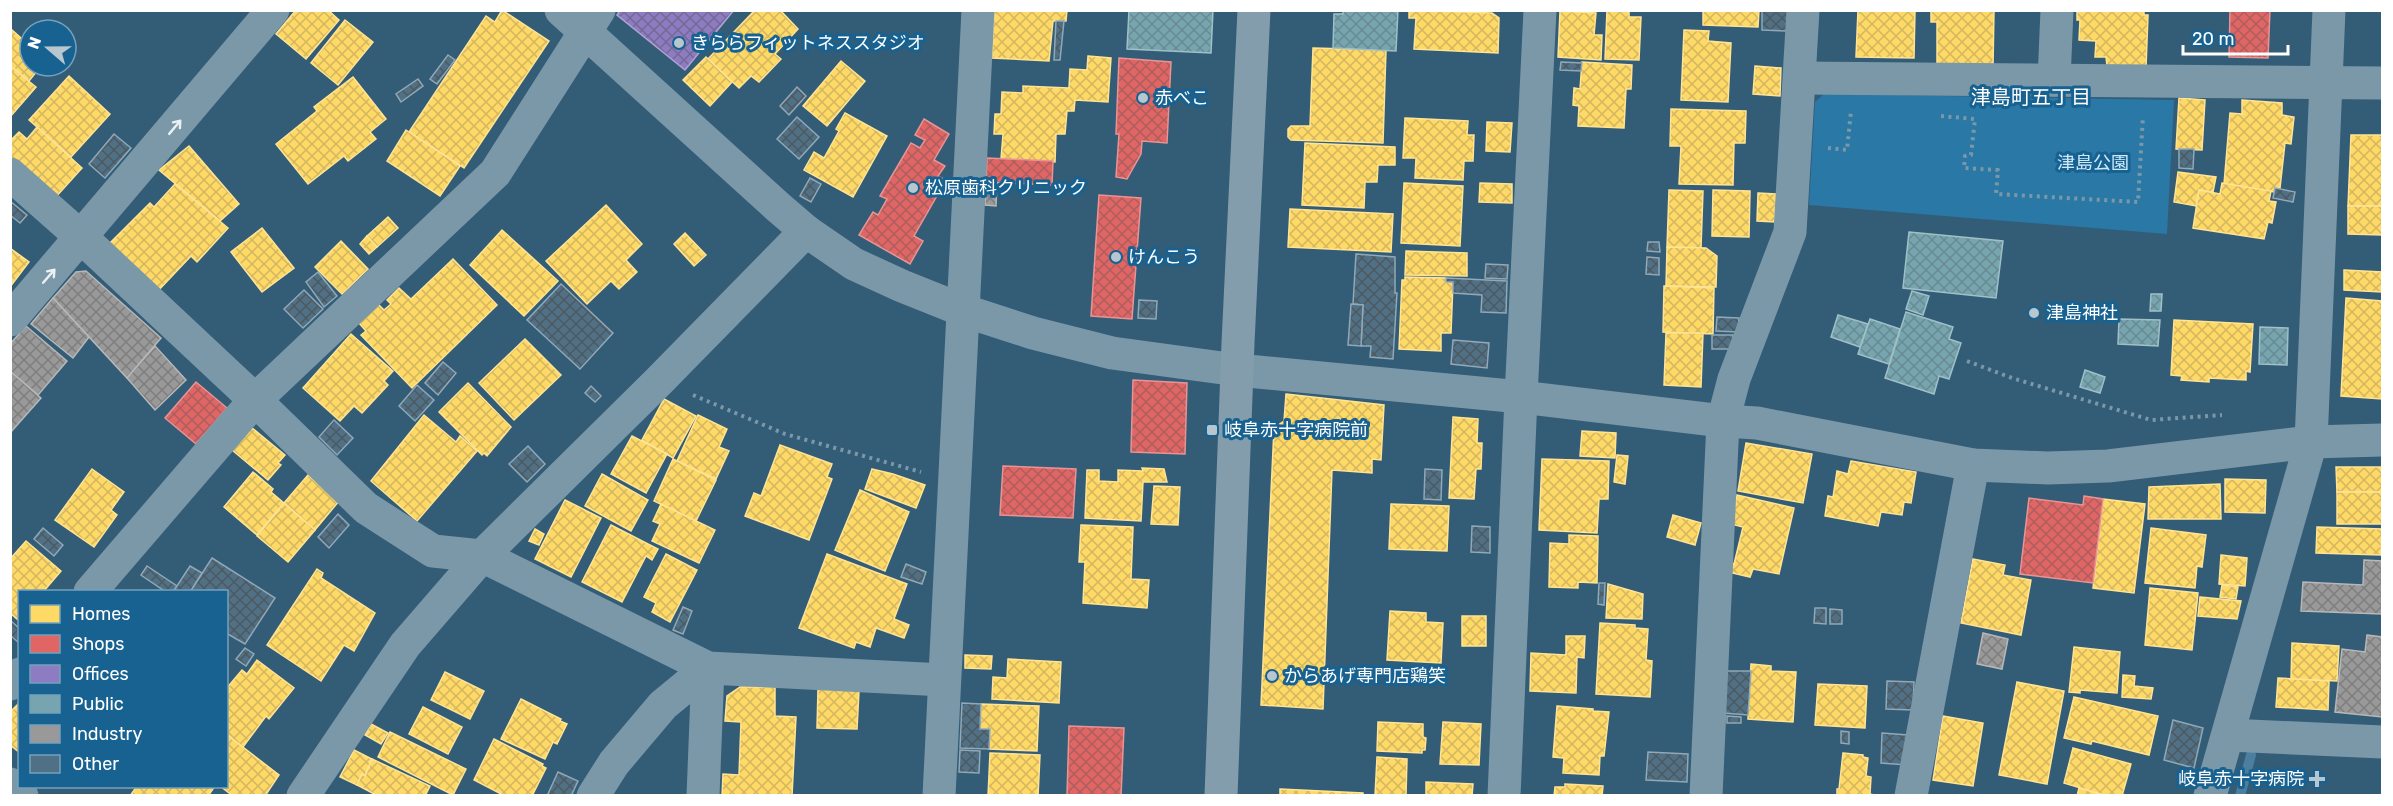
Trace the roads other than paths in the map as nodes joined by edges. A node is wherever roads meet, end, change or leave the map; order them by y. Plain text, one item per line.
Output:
1 (273, 10) edge
2 (561, 10) edge
3 (978, 10) edge
4 (1254, 10) edge
5 (1540, 10) edge
6 (1803, 10) edge
7 (2057, 10) edge
8 (2329, 10) edge
9 (592, 22) edge
10 (1800, 78) junction
11 (2054, 80) junction
12 (2326, 82) junction
13 (2382, 83) edge
14 (10, 174) edge
15 (806, 231) junction
16 (81, 237) junction
17 (962, 310) junction
18 (10, 320) edge
19 (1237, 370) junction
20 (1521, 397) junction
21 (255, 400) junction
22 (1723, 421) junction
23 (2382, 440) edge
24 (2312, 442) junction
25 (1973, 465) junction
26 (482, 556) junction
27 (91, 590) edge
28 (708, 668) junction
29 (944, 680) junction
30 (2228, 735) junction
31 (2382, 742) edge
32 (10, 784) edge
33 (22, 795) edge
34 (303, 795) edge
35 (593, 795) edge
36 (703, 795) edge
37 (939, 795) edge
38 (1221, 795) edge
39 (1504, 795) edge
40 (1706, 795) edge
41 (1911, 795) edge
42 (2210, 795) edge

16 -> 1 street
2 - 9 street
3 - 17 street
4 - 19 street
5 - 20 street
6 - 10 street
7 - 11 street
8 - 12 street
9 - 15 street
9 - 21 street
10 - 11 street
10 - 22 street
11 - 12 street
12 - 13 street
12 - 24 street
14 - 16 street
15 - 17 street
15 - 26 street
18 -> 16 street
16 - 21 street
17 - 19 street
17 - 29 street
19 - 20 street
19 - 38 street
20 - 22 street
20 - 39 street
21 - 26 street
21 - 27 street
22 - 25 street
22 - 40 street
23 - 24 street
24 - 25 street
24 - 30 street
25 - 41 street
26 - 28 street
26 - 34 street
28 - 29 street
28 - 35 street
28 - 36 street
29 - 37 street
30 - 31 street
30 - 42 street
32 - 33 street

